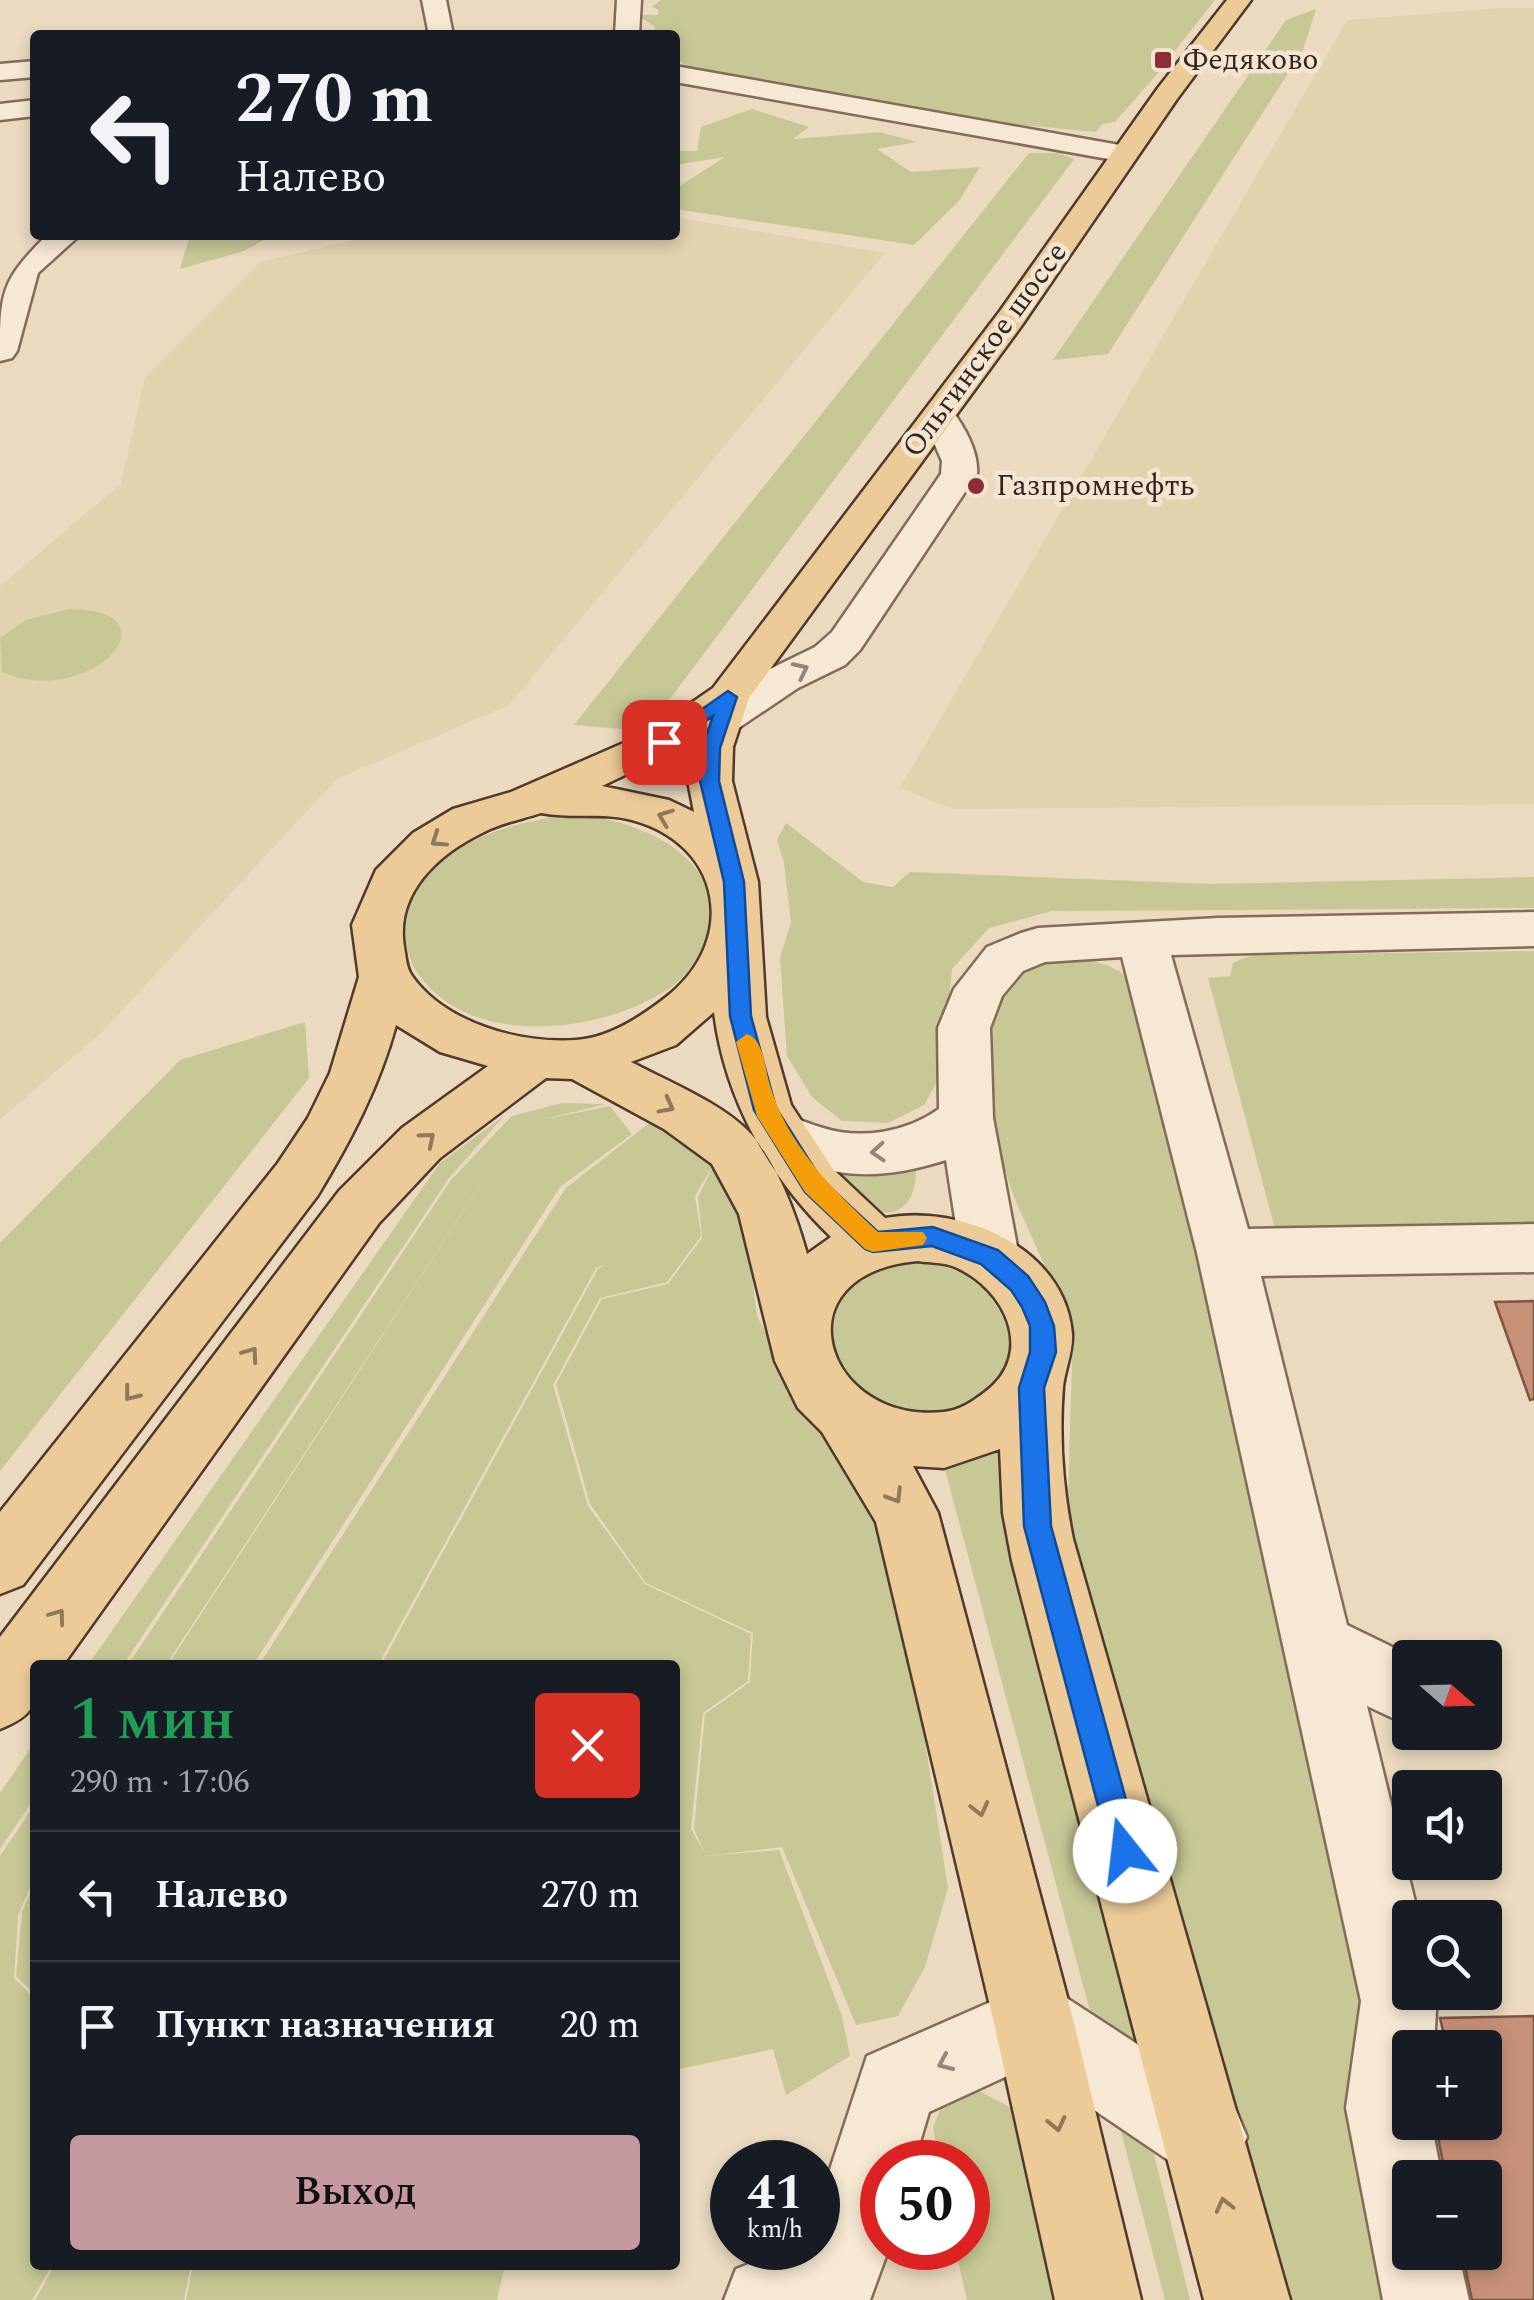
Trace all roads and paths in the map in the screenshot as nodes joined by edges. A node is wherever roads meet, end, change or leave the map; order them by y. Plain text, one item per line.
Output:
1 (434, 0) edge
2 (629, 0) edge
3 (1239, 0) edge
4 (439, 30) edge
5 (628, 30) edge
6 (30, 70) edge
7 (0, 72) edge
8 (680, 75) edge
9 (30, 109) edge
10 (0, 112) edge
11 (1125, 154) junction
12 (59, 240) edge
13 (0, 352) edge
14 (938, 416) junction
15 (724, 709) junction
16 (526, 802) junction
17 (736, 904) junction
18 (1534, 929) edge
19 (1142, 940) junction
20 (384, 977) junction
21 (559, 1059) junction
22 (966, 1118) junction
23 (780, 1134) junction
24 (873, 1242) junction
25 (1534, 1248) edge
26 (1226, 1253) junction
27 (990, 1257) junction
28 (801, 1332) junction
29 (1032, 1388) junction
30 (844, 1413) junction
31 (0, 1562) edge
32 (1317, 1646) junction
33 (1392, 1682) edge
34 (0, 1694) edge
35 (1034, 2023) junction
36 (1206, 2137) junction
37 (1394, 2160) edge
38 (1420, 2270) edge
39 (767, 2300) edge
40 (1098, 2300) edge
41 (1248, 2300) edge
42 (1426, 2300) edge

1 - 4 lane
2 - 5 lane
3 - 11 main road, Ольгинское шоссе
6 - 7 lane
8 - 11 lane
9 - 10 lane
11 - 14 main road, Ольгинское шоссе
12 - 13 lane
14 - 15 main road, Ольгинское шоссе
15 -> 14 lane
15 - 16 main road
15 - 17 main road
17 -> 16 main road
16 -> 20 main road
17 - 21 main road
17 - 23 main road
18 - 19 lane
19 - 22 lane
19 - 26 lane
20 - 21 main road
20 -> 31 main road
21 -> 28 main road
34 -> 21 main road
22 -> 23 lane
22 - 27 lane
23 - 24 main road
24 - 27 main road
24 - 28 main road
25 - 26 lane
26 - 32 lane
27 - 29 main road
28 - 30 main road
29 - 30 main road
29 - 36 main road
30 -> 35 main road
32 - 33 lane
32 - 37 lane
35 - 36 lane
35 -> 39 lane
35 -> 40 main road
41 -> 36 main road
38 - 42 lane

